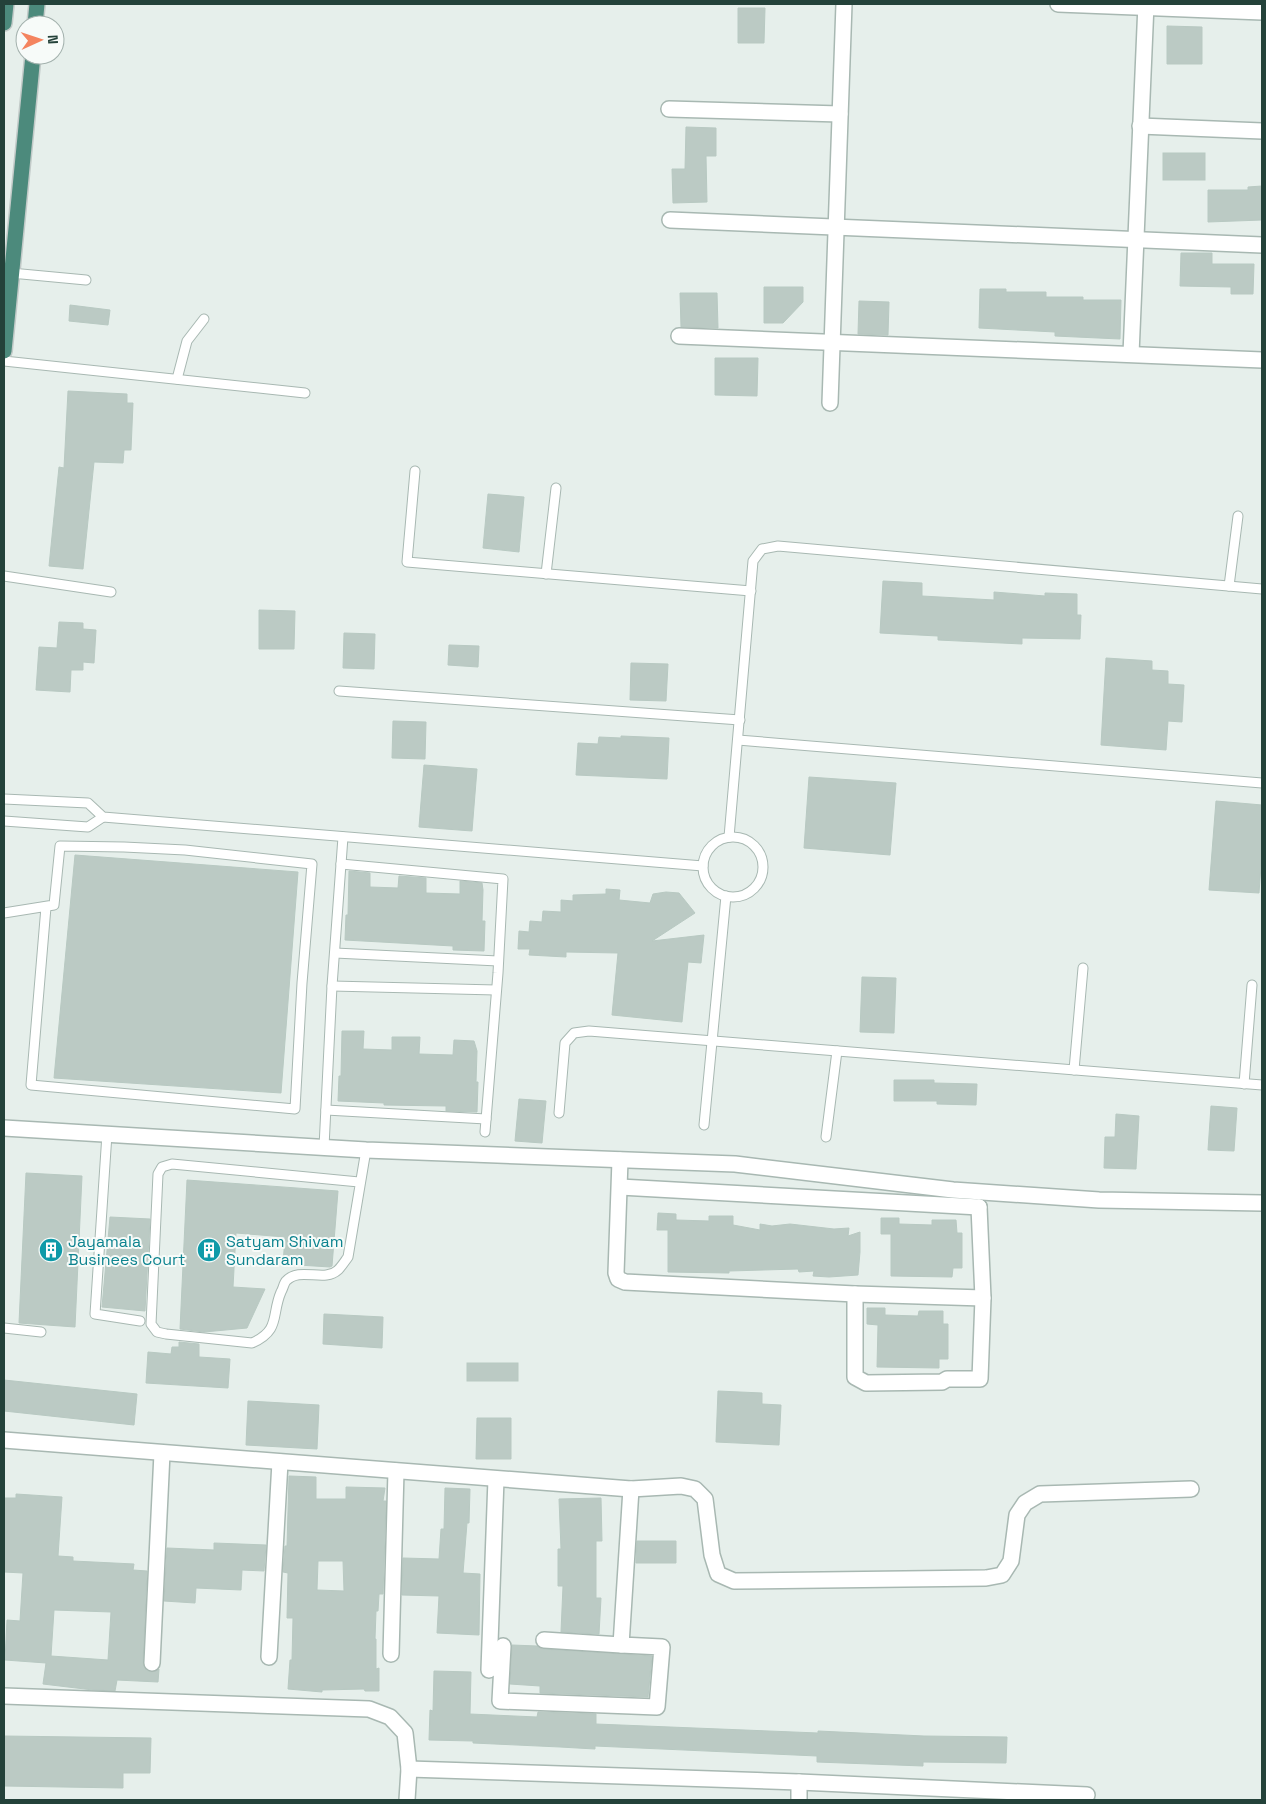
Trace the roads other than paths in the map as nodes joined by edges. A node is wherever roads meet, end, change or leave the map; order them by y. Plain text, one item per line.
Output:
1 (6, 4) edge
2 (844, 4) edge
3 (1058, 4) edge
4 (1145, 5) edge
5 (1262, 12) edge
6 (4, 23) edge
7 (32, 65) edge
8 (669, 109) dead end
9 (840, 114) junction
10 (1140, 126) junction
11 (1262, 131) edge
12 (670, 220) dead end
13 (836, 227) junction
14 (1136, 239) junction
15 (1262, 245) edge
16 (11, 273) junction
17 (86, 280) dead end
18 (204, 319) dead end
19 (679, 336) dead end
20 (832, 342) junction
21 (4, 351) edge
22 (1131, 354) junction
23 (1262, 360) edge
24 (4, 361) edge
25 (178, 379) junction
26 (305, 393) dead end
27 (830, 403) dead end
28 (415, 470) dead end
29 (556, 488) dead end
30 (1238, 516) dead end
31 (546, 574) junction
32 (4, 576) edge
33 (1229, 586) junction
34 (1262, 589) edge
35 (111, 592) dead end
36 (751, 592) junction
37 (339, 691) dead end
38 (740, 720) junction
39 (738, 740) junction
40 (1262, 783) edge
41 (4, 800) edge
42 (103, 817) junction
43 (4, 821) edge
44 (729, 837) junction
45 (343, 838) junction
46 (341, 864) junction
47 (703, 866) junction
48 (726, 896) junction
49 (46, 907) junction
50 (4, 913) edge
51 (335, 953) junction
52 (498, 961) junction
53 (1083, 968) dead end
54 (1252, 985) dead end
55 (332, 986) junction
56 (496, 990) junction
57 (713, 1041) junction
58 (837, 1051) junction
59 (1074, 1070) junction
60 (1244, 1084) junction
61 (1262, 1086) edge
62 (326, 1110) junction
63 (559, 1113) dead end
64 (486, 1119) junction
65 (704, 1125) dead end
66 (4, 1128) edge
67 (485, 1132) dead end
68 (107, 1134) junction
69 (826, 1137) dead end
70 (324, 1147) junction
71 (366, 1150) junction
72 (620, 1160) junction
73 (359, 1182) junction
74 (620, 1187) junction
75 (953, 1190) junction
76 (1262, 1203) edge
77 (979, 1207) junction
78 (855, 1294) junction
79 (983, 1298) junction
80 (140, 1320) dead end
81 (4, 1328) edge
82 (41, 1332) dead end
83 (4, 1440) edge
84 (162, 1453) junction
85 (280, 1462) junction
86 (396, 1471) junction
87 (496, 1479) junction
88 (631, 1489) junction
89 (1191, 1489) dead end
90 (544, 1640) dead end
91 (621, 1645) junction
92 (503, 1646) dead end
93 (391, 1654) dead end
94 (269, 1657) dead end
95 (152, 1663) dead end
96 (489, 1670) dead end
97 (4, 1696) edge
98 (409, 1769) junction
99 (799, 1782) junction
100 (1087, 1795) dead end
101 (407, 1800) edge
102 (799, 1800) edge

1 - 6 highway
2 - 9 street
3 - 4 street
4 - 5 street
4 - 10 street
7 - 16 highway
8 - 9 street
9 - 13 street
10 - 11 street
10 - 14 street
12 - 13 street
13 - 14 street
13 - 20 street
14 - 15 street
14 - 22 street
16 - 17 lane
16 - 21 highway
18 - 25 lane
19 - 20 street
20 - 22 street
20 - 27 street
22 - 23 street
24 - 25 lane
25 - 26 lane
28 - 31 lane
29 - 31 lane
30 - 33 lane
31 - 36 lane
32 - 35 lane
33 - 34 lane
33 - 36 lane
36 - 38 lane
37 - 38 lane
38 - 39 lane
39 - 40 lane
39 - 44 lane
41 - 42 lane
42 - 43 lane
42 - 45 lane
44 - 47 lane
44 - 48 lane
45 - 46 lane
45 - 47 lane
46 - 51 lane
46 - 52 lane
47 - 48 lane
48 - 57 lane
49 - 49 lane
49 - 50 lane
51 - 52 lane
51 - 55 lane
52 - 56 lane
53 - 59 lane
54 - 60 lane
55 - 56 lane
55 - 62 lane
56 - 64 lane
57 - 58 lane
57 - 63 lane
57 - 65 lane
58 - 59 lane
58 - 69 lane
59 - 60 lane
60 - 61 lane
62 - 64 lane
62 - 70 lane
64 - 67 lane
66 - 68 street
68 - 70 street
68 - 80 lane
70 - 71 street
71 - 72 street
71 - 73 lane
72 - 74 street
72 - 75 street
73 - 73 lane
74 - 77 street
74 - 78 street
75 - 76 street
75 - 77 street
77 - 79 street
78 - 79 street
78 - 79 street
81 - 82 lane
83 - 84 street
84 - 85 street
84 - 95 street
85 - 86 street
85 - 94 street
86 - 87 street
86 - 93 street
87 - 88 street
87 - 96 street
88 - 89 street
88 - 91 street
90 - 91 street
91 - 92 street
97 - 98 street
98 - 99 street
98 - 101 street
99 - 100 street
99 - 102 street

